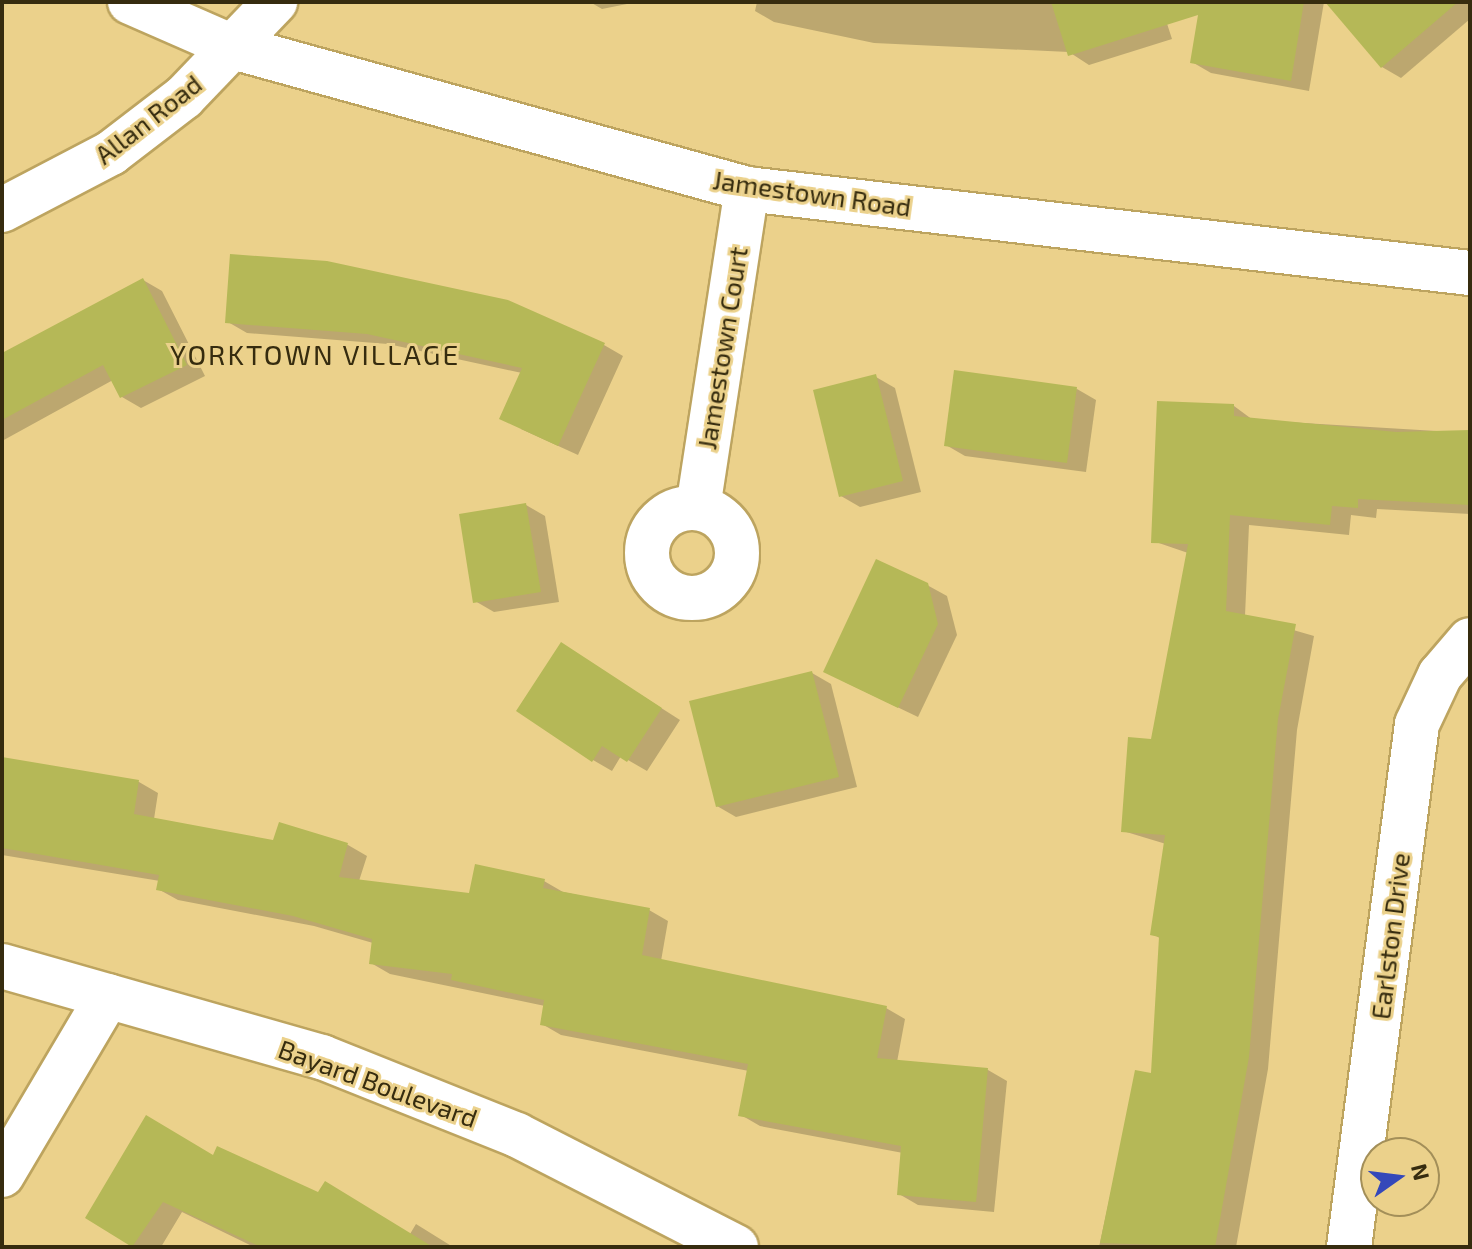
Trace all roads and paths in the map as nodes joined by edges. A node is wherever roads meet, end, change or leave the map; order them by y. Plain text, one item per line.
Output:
1 (130, 2) edge
2 (275, 2) edge
3 (233, 47) junction
4 (747, 189) junction
5 (2, 210) edge
6 (1470, 273) edge
7 (698, 508) dead end
8 (1470, 640) edge
9 (2, 966) edge
10 (108, 996) junction
11 (2, 1175) edge
12 (736, 1247) edge
13 (1349, 1247) edge

1 - 3 street, Jamestown Road
2 - 3 street, Allan Road
3 - 4 street, Jamestown Road
3 - 5 street, Allan Road
4 - 6 street, Jamestown Road
4 - 7 street, Jamestown Court
8 - 13 street, Earlston Drive
9 - 10 street, Bayard Boulevard
10 - 11 street
10 - 12 street, Bayard Boulevard

